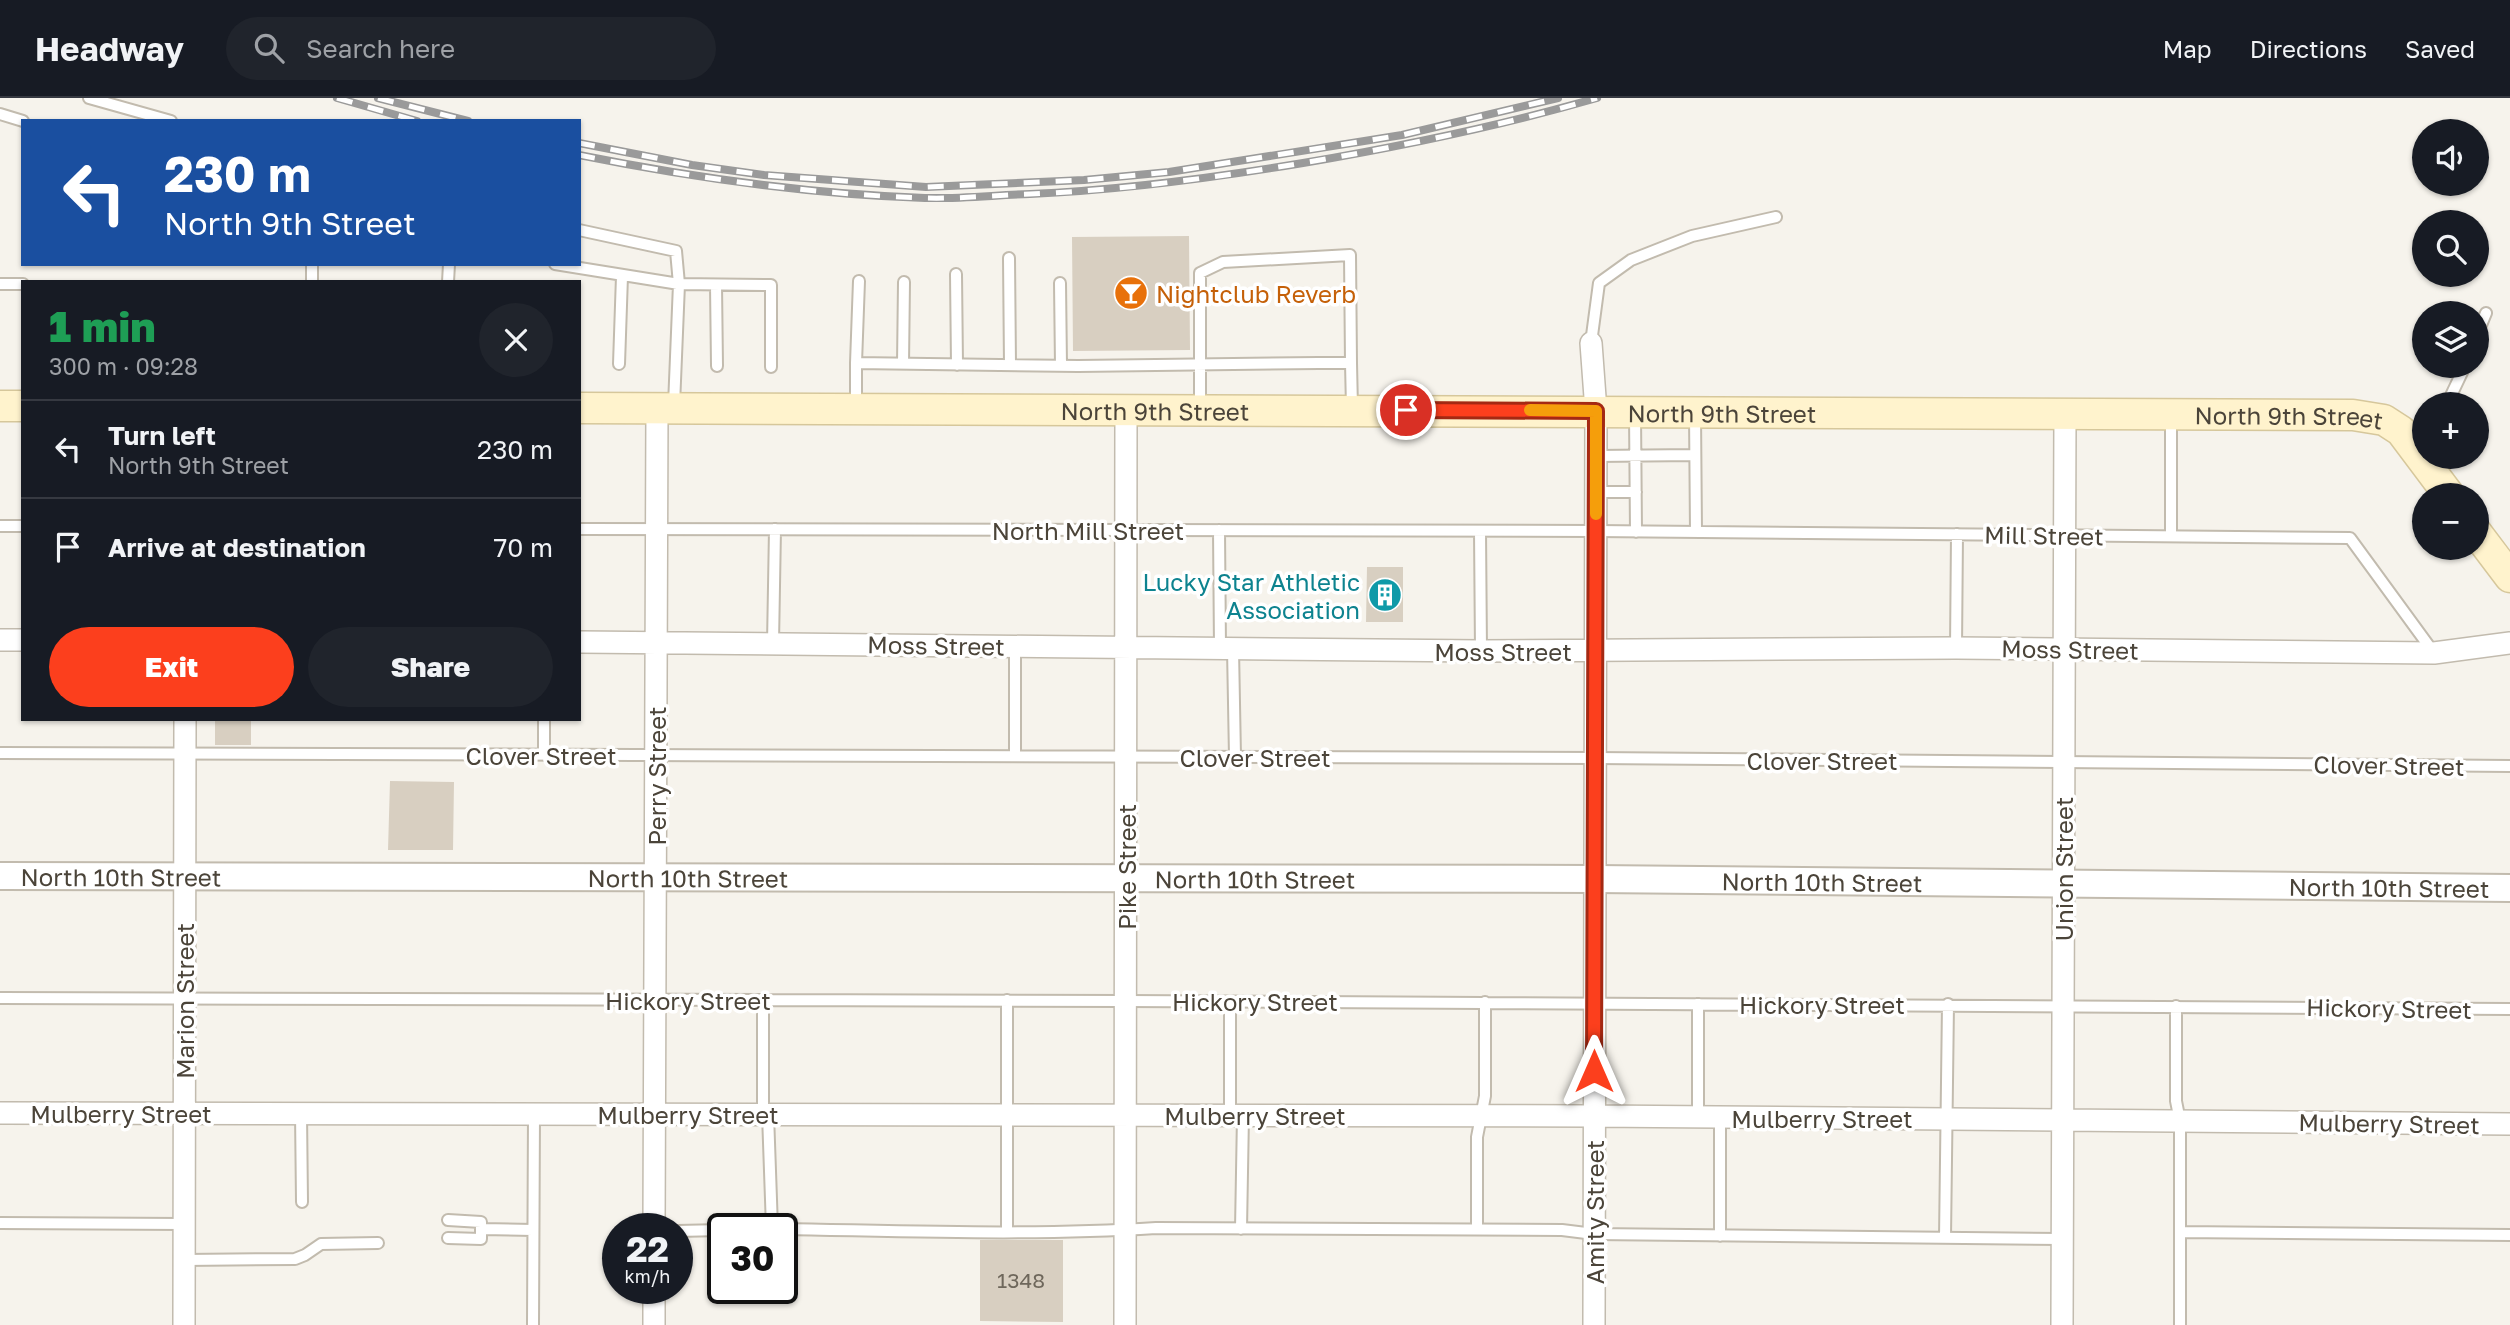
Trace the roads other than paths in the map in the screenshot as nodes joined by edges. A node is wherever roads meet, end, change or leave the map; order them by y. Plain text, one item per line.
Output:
1 (89, 98) edge
2 (0, 114) edge
3 (164, 119) edge
4 (21, 120) edge
5 (1776, 217) dead end
6 (581, 230) edge
7 (1009, 258) dead end
8 (566, 266) edge
9 (956, 274) dead end
10 (622, 276) junction
11 (859, 281) dead end
12 (904, 282) dead end
13 (1060, 283) dead end
14 (0, 284) edge
15 (21, 284) edge
16 (679, 284) junction
17 (716, 285) junction
18 (1591, 343) joint
19 (856, 363) junction
20 (903, 363) junction
21 (1351, 363) junction
22 (619, 364) dead end
23 (957, 365) junction
24 (1010, 365) junction
25 (1200, 365) junction
26 (717, 366) dead end
27 (1061, 366) junction
28 (771, 367) dead end
29 (0, 406) edge
30 (21, 406) edge
31 (581, 408) edge
32 (666, 408) junction
33 (856, 409) junction
34 (1126, 409) junction
35 (1200, 409) junction
36 (1352, 410) junction
37 (1596, 411) junction
38 (1635, 411) junction
39 (1695, 411) junction
40 (2065, 413) junction
41 (2171, 414) junction
42 (2412, 428) edge
43 (1695, 455) junction
44 (1596, 456) junction
45 (1636, 456) junction
46 (1596, 492) junction
47 (1636, 492) junction
48 (0, 526) edge
49 (21, 526) edge
50 (581, 529) edge
51 (656, 529) junction
52 (775, 529) junction
53 (1126, 529) junction
54 (1219, 530) junction
55 (1480, 531) junction
56 (1596, 531) junction
57 (1636, 532) junction
58 (1696, 532) junction
59 (1956, 534) junction
60 (2064, 535) junction
61 (2171, 536) junction
62 (2489, 549) edge
63 (2510, 577) edge
64 (0, 640) edge
65 (21, 640) edge
66 (581, 642) edge
67 (656, 643) junction
68 (773, 643) junction
69 (2510, 643) edge
70 (1015, 646) junction
71 (1126, 646) junction
72 (1226, 648) junction
73 (1956, 648) junction
74 (2064, 649) junction
75 (1481, 651) junction
76 (1596, 651) junction
77 (2434, 653) junction
78 (185, 721) edge
79 (544, 721) edge
80 (0, 753) edge
81 (185, 754) junction
82 (544, 755) junction
83 (656, 756) junction
84 (1015, 756) junction
85 (1126, 757) junction
86 (1235, 757) junction
87 (1595, 758) junction
88 (2063, 762) junction
89 (2510, 766) edge
90 (0, 876) edge
91 (185, 876) junction
92 (656, 876) junction
93 (1126, 878) junction
94 (1595, 880) junction
95 (2063, 883) junction
96 (2510, 888) edge
97 (0, 998) edge
98 (184, 998) junction
99 (655, 999) junction
100 (763, 1000) junction
101 (1007, 1000) junction
102 (1125, 1000) junction
103 (1230, 1002) junction
104 (1485, 1003) junction
105 (1595, 1003) junction
106 (1698, 1004) junction
107 (1948, 1004) junction
108 (2063, 1006) junction
109 (2176, 1006) junction
110 (2510, 1009) edge
111 (0, 1112) edge
112 (184, 1112) junction
113 (301, 1113) junction
114 (534, 1114) junction
115 (654, 1114) junction
116 (765, 1114) junction
117 (1008, 1115) junction
118 (1125, 1115) junction
119 (1236, 1115) junction
120 (1481, 1116) junction
121 (1594, 1116) junction
122 (1698, 1117) junction
123 (1720, 1117) junction
124 (1946, 1119) junction
125 (2062, 1120) junction
126 (2180, 1121) junction
127 (2510, 1124) edge
128 (302, 1202) dead end
129 (654, 1213) edge
130 (771, 1213) edge
131 (448, 1220) dead end
132 (0, 1223) edge
133 (184, 1224) junction
134 (481, 1229) junction
135 (798, 1229) edge
136 (1241, 1229) junction
137 (1477, 1229) junction
138 (533, 1230) junction
139 (1125, 1230) junction
140 (1007, 1232) junction
141 (2180, 1232) junction
142 (1594, 1234) junction
143 (2510, 1234) edge
144 (1720, 1236) junction
145 (448, 1238) dead end
146 (1945, 1238) junction
147 (2062, 1240) junction
148 (378, 1243) dead end
149 (184, 1260) junction
150 (654, 1304) edge
151 (184, 1325) edge
152 (533, 1325) edge
153 (654, 1325) edge
154 (1125, 1325) edge
155 (1594, 1325) edge
156 (2062, 1325) edge
157 (2180, 1325) edge

1 - 3 lane
2 - 4 lane
5 - 18 lane
6 - 16 lane
7 - 24 lane
8 - 10 lane
9 - 23 lane
10 - 16 lane
10 - 22 lane
11 - 19 lane
12 - 20 lane
13 - 27 lane
14 - 15 lane
16 - 17 lane
16 - 32 lane
17 - 26 lane
17 - 28 lane
18 - 37 street, Amity Street
19 - 20 lane
19 - 33 lane
20 - 23 lane
21 - 25 lane
21 - 25 lane
21 - 36 lane
23 - 24 lane
24 - 27 lane
25 - 27 lane
25 - 35 lane
29 - 30 main road
31 - 32 main road, North 9th Street
32 - 33 main road, North 9th Street
32 - 51 street, Perry Street
33 - 34 main road, North 9th Street
34 - 35 main road, North 9th Street
34 - 53 street, Pike Street
35 - 36 main road, North 9th Street
36 - 37 main road, North 9th Street
37 - 38 main road, North 9th Street
37 - 44 street, Amity Street
38 - 39 main road, North 9th Street
38 - 45 lane
39 - 40 main road, North 9th Street
39 - 43 lane
40 - 41 main road, North 9th Street
40 - 60 street, Union Street
41 - 42 main road, North 9th Street
41 - 61 lane
43 - 45 lane
43 - 58 lane
44 - 45 lane
44 - 46 street, Amity Street
45 - 47 lane
46 - 47 lane
46 - 56 street, Amity Street
47 - 57 lane
48 - 49 lane
50 - 51 lane, North Mill Street
51 - 52 lane, North Mill Street
51 - 67 street, Perry Street
52 - 53 lane, North Mill Street
52 - 68 lane
53 - 54 lane, North Mill Street
53 - 71 street, Pike Street
54 - 55 lane, North Mill Street
54 - 72 lane
55 - 56 lane, North Mill Street
55 - 75 lane
56 - 57 lane, Mill Street
56 - 76 street, Amity Street
57 - 58 lane, Mill Street
58 - 59 lane, Mill Street
59 - 60 lane, Mill Street
59 - 73 lane
60 - 61 lane, Mill Street
60 - 74 street, Union Street
61 - 77 lane, Mill Street
62 - 63 main road
64 - 65 street
66 - 67 street, Moss Street
67 - 68 street, Moss Street
67 - 83 street, Perry Street
68 - 70 street, Moss Street
69 - 77 street, Moss Street
70 - 71 street, Moss Street
70 - 84 lane
71 - 72 street, Moss Street
71 - 85 street, Pike Street
72 - 75 street, Moss Street
72 - 86 lane
73 - 74 street, Moss Street
73 - 76 street, Moss Street
74 - 77 street, Moss Street
74 - 88 street, Union Street
75 - 76 street, Moss Street
76 - 87 street, Amity Street
78 - 81 street, Marion Street
79 - 82 lane
80 - 81 lane, Clover Street
81 - 82 lane, Clover Street
81 - 91 street, Marion Street
82 - 83 lane, Clover Street
83 - 84 lane, Clover Street
83 - 92 street, Perry Street
84 - 85 lane, Clover Street
85 - 86 lane, Clover Street
85 - 93 street, Pike Street
86 - 87 lane, Clover Street
87 - 88 lane, Clover Street
87 - 94 street, Amity Street
88 - 89 lane, Clover Street
88 - 95 street, Union Street
90 - 91 street, North 10th Street
91 - 92 street, North 10th Street
91 - 98 street, Marion Street
92 - 93 street, North 10th Street
92 - 99 street, Perry Street
93 - 94 street, North 10th Street
93 - 102 street, Pike Street
94 - 95 street, North 10th Street
94 - 105 street, Amity Street
95 - 96 street, North 10th Street
95 - 108 street, Union Street
97 - 98 lane, Hickory Street
98 - 99 lane, Hickory Street
98 - 112 street, Marion Street
99 - 100 lane, Hickory Street
99 - 115 street, Perry Street
100 - 101 lane, Hickory Street
100 - 116 lane
101 - 102 lane, Hickory Street
101 - 117 lane
102 - 103 lane, Hickory Street
102 - 118 street, Pike Street
103 - 104 lane, Hickory Street
103 - 119 lane
104 - 105 lane, Hickory Street
104 - 120 lane
105 - 106 lane, Hickory Street
105 - 121 street, Amity Street
106 - 107 lane, Hickory Street
106 - 122 lane
107 - 108 lane, Hickory Street
107 - 124 lane
108 - 109 lane, Hickory Street
108 - 125 street, Union Street
109 - 110 lane, Hickory Street
109 - 126 lane
111 - 112 street, Mulberry Street
112 - 113 street, Mulberry Street
112 - 133 street, Marion Street
113 - 114 street, Mulberry Street
113 - 128 lane
114 - 115 street, Mulberry Street
114 - 138 lane
115 - 116 street, Mulberry Street
115 - 129 street, Perry Street
116 - 117 street, Mulberry Street
116 - 130 lane
117 - 118 street, Mulberry Street
117 - 140 lane
118 - 119 street, Mulberry Street
118 - 139 street, Pike Street
119 - 120 street, Mulberry Street
119 - 136 lane
120 - 121 street, Mulberry Street
120 - 137 lane
121 - 122 street, Mulberry Street
121 - 142 street, Amity Street
122 - 123 street, Mulberry Street
123 - 124 street, Mulberry Street
123 - 144 lane
124 - 125 street, Mulberry Street
124 - 146 lane
125 - 126 street, Mulberry Street
125 - 147 street, Union Street
126 - 127 street, Mulberry Street
126 - 141 lane
131 - 134 lane
132 - 133 lane
133 - 149 street, Marion Street
134 - 138 lane
134 - 145 lane
135 - 140 lane
136 - 137 lane
136 - 139 lane
137 - 142 lane
138 - 152 lane
139 - 140 lane
139 - 154 street, Pike Street
141 - 143 lane
141 - 157 lane
142 - 144 lane
142 - 155 street, Amity Street
144 - 146 lane
146 - 147 lane
147 - 156 street, Union Street
148 - 149 lane
149 - 151 street, Marion Street
150 - 153 street

